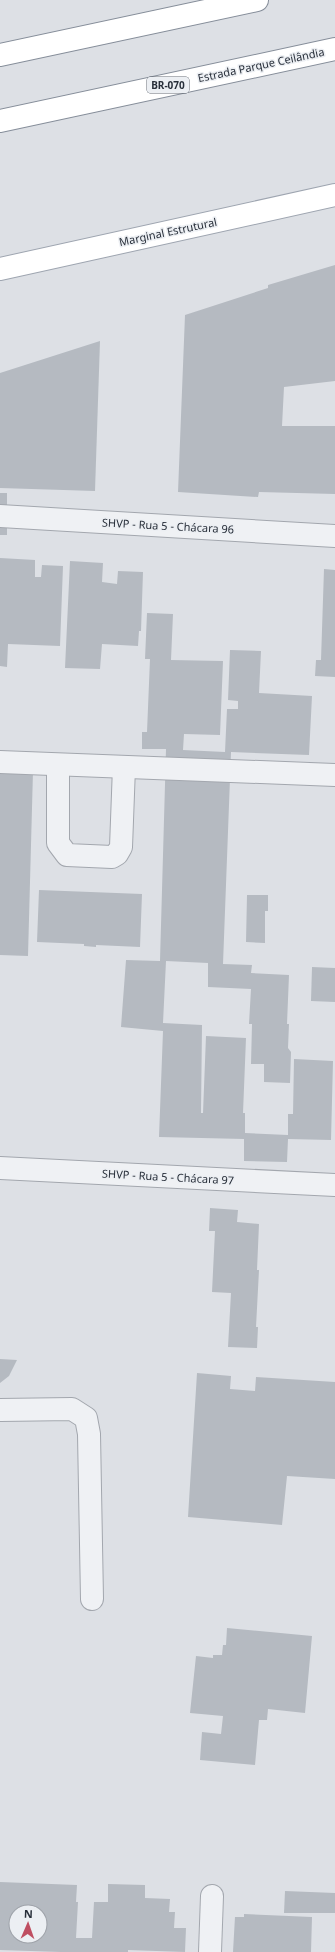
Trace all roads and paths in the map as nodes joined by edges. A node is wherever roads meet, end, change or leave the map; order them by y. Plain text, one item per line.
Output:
1 (258, 0) edge
2 (335, 49) edge
3 (0, 56) edge
4 (0, 121) edge
5 (335, 195) edge
6 (0, 269) edge
7 (0, 516) edge
8 (335, 536) edge
9 (0, 762) edge
10 (58, 764) junction
11 (124, 767) junction
12 (335, 775) edge
13 (0, 1168) edge
14 (335, 1185) edge
15 (0, 1410) edge
16 (92, 1599) dead end
17 (212, 1896) dead end
18 (210, 1952) edge

1 - 3 main road
2 - 4 main road, Estrada Parque Ceilândia / BR-070
5 - 6 main road, Marginal Estrutural
7 - 8 street, SHVP - Rua 5 - Chácara 96
9 - 10 street
10 - 11 street
10 - 11 street
11 - 12 street
13 - 14 street, SHVP - Rua 5 - Chácara 97
15 - 16 street
17 - 18 street

